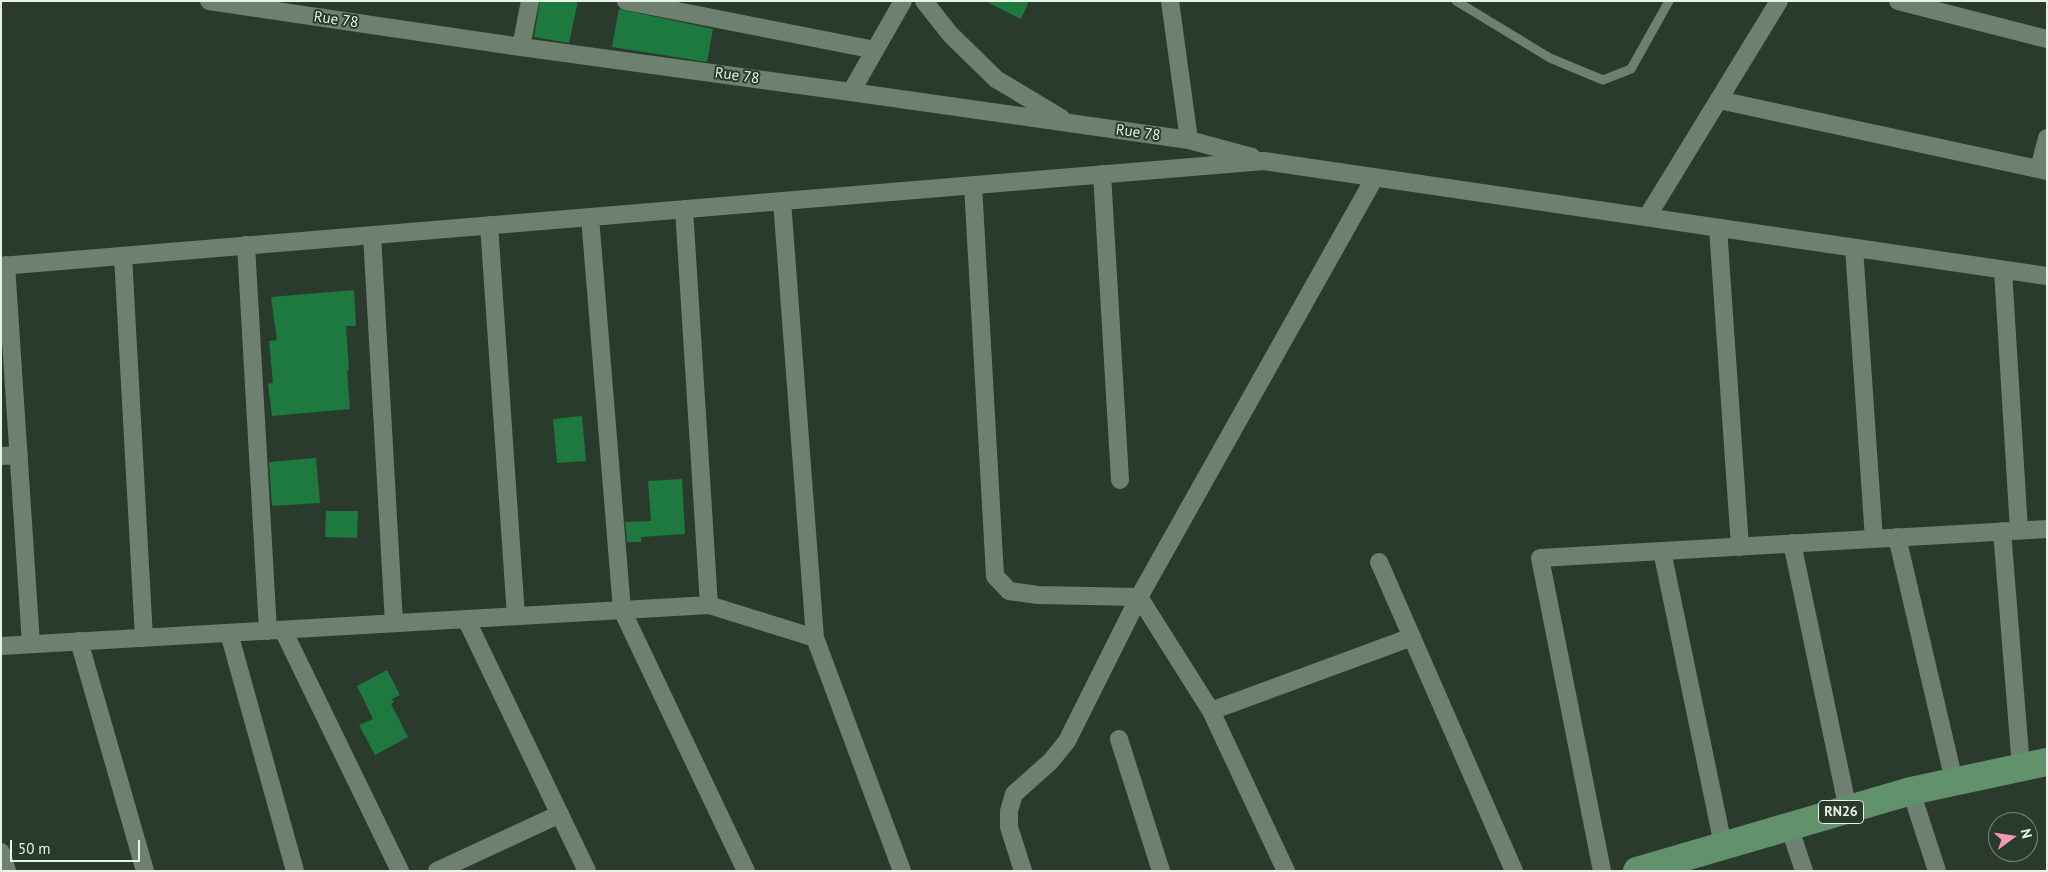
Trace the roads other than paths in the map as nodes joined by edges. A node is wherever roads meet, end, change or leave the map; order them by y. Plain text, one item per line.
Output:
1 (209, 1) edge
2 (530, 1) edge
3 (626, 1) edge
4 (903, 1) edge
5 (924, 1) edge
6 (1170, 1) edge
7 (1456, 1) edge
8 (1670, 1) edge
9 (1779, 1) edge
10 (1898, 1) edge
11 (2047, 39) edge
12 (521, 48) junction
13 (875, 50) junction
14 (851, 92) junction
15 (1718, 100) junction
16 (1069, 123) junction
17 (2047, 138) edge
18 (1189, 140) junction
19 (1264, 161) junction
20 (2043, 170) edge
21 (1102, 174) junction
22 (1375, 177) junction
23 (973, 185) junction
24 (782, 201) junction
25 (684, 209) junction
26 (590, 217) junction
27 (1647, 217) junction
28 (489, 225) junction
29 (1718, 228) junction
30 (372, 235) junction
31 (246, 245) junction
32 (1854, 248) junction
33 (123, 256) junction
34 (4, 265) edge
35 (2003, 270) junction
36 (2047, 276) edge
37 (10, 455) edge
38 (1120, 480) dead end
39 (2047, 529) edge
40 (2010, 531) junction
41 (1897, 537) junction
42 (1874, 539) junction
43 (1792, 544) junction
44 (1740, 547) junction
45 (1662, 551) junction
46 (1379, 562) dead end
47 (1139, 597) junction
48 (709, 605) junction
49 (622, 610) junction
50 (516, 616) junction
51 (466, 619) junction
52 (394, 623) junction
53 (275, 630) junction
54 (229, 633) junction
55 (1412, 636) junction
56 (144, 638) junction
57 (815, 638) junction
58 (79, 642) junction
59 (31, 644) junction
60 (1, 646) edge
61 (1212, 712) junction
62 (1119, 739) dead end
63 (2034, 764) edge
64 (1954, 781) junction
65 (1911, 790) junction
66 (1848, 810) junction
67 (560, 814) junction
68 (1789, 826) junction
69 (1723, 845) junction
70 (1, 852) edge
71 (902, 870) edge
72 (1642, 870) edge
73 (6, 871) edge
74 (145, 871) edge
75 (295, 871) edge
76 (400, 871) edge
77 (436, 871) edge
78 (587, 871) edge
79 (746, 871) edge
80 (1022, 871) edge
81 (1161, 871) edge
82 (1286, 871) edge
83 (1514, 871) edge
84 (1602, 871) edge
85 (1804, 871) edge
86 (1937, 871) edge

1 - 12 street, Rue 78
2 - 12 street
3 - 13 street
4 - 13 street
5 - 16 street
6 - 18 street
7 - 8 lane
9 - 15 street
10 - 11 street
12 - 14 street, Rue 78
13 - 14 street
14 - 16 street, Rue 78
15 - 20 street
15 - 27 street
16 - 18 street, Rue 78
17 - 20 street
18 - 19 street, Rue 78
19 - 21 street
19 - 22 street
21 - 23 street
21 - 38 street
22 - 27 street
22 - 47 street
23 - 24 street
23 - 47 street
24 - 25 street
24 - 57 street
25 - 26 street
25 - 48 street
26 - 28 street
26 - 49 street
27 - 29 street
28 - 30 street
28 - 50 street
29 - 32 street
29 - 44 street
30 - 31 street
30 - 52 street
31 - 33 street
31 - 53 street
32 - 35 street
32 - 42 street
33 - 34 street
33 - 56 street
34 - 37 street
35 - 36 street
35 - 40 street
37 - 59 street
39 - 40 street
40 - 41 street
40 - 63 street
41 - 42 street
41 - 64 street
42 - 43 street
43 - 44 street
43 - 66 street
44 - 45 street
45 - 69 street
45 - 84 street
46 - 55 street
47 - 61 street
47 - 80 street
48 - 49 street
48 - 57 street
49 - 50 street
49 - 79 street
50 - 51 street
51 - 52 street
51 - 67 street
52 - 53 street
53 - 54 street
53 - 76 street
54 - 56 street
54 - 75 street
55 - 61 street
55 - 83 street
56 - 58 street
57 - 71 street
58 - 59 street
58 - 74 street
59 - 60 street
61 - 82 street
62 - 81 street
63 - 64 main road, RN26
64 - 65 main road, RN26
65 - 66 main road, RN26
65 - 86 street
66 - 68 main road, RN26
67 - 77 street
67 - 78 street
68 - 69 main road, RN26
68 - 85 street
69 - 72 main road, RN26
70 - 73 street

